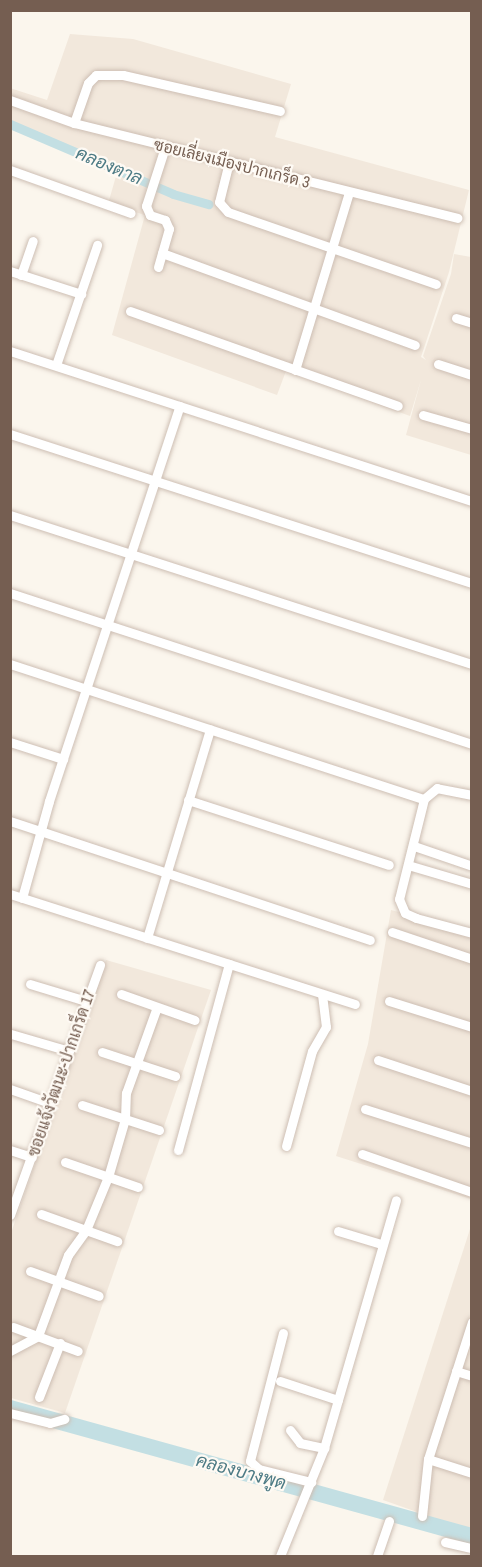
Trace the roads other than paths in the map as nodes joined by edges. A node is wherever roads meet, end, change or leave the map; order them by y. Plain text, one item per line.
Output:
1 (10, 100) edge
2 (280, 111) dead end
3 (74, 123) junction
4 (165, 147) junction
5 (229, 162) junction
6 (10, 170) edge
7 (349, 192) junction
8 (131, 213) dead end
9 (457, 218) dead end
10 (33, 241) dead end
11 (98, 245) dead end
12 (332, 248) junction
13 (162, 253) junction
14 (158, 267) dead end
15 (10, 271) edge
16 (21, 275) junction
17 (436, 284) dead end
18 (81, 294) junction
19 (314, 308) junction
20 (130, 311) dead end
21 (456, 318) dead end
22 (471, 323) edge
23 (415, 345) dead end
24 (10, 351) edge
25 (438, 364) dead end
26 (56, 365) junction
27 (295, 369) junction
28 (471, 375) edge
29 (180, 406) junction
30 (398, 406) dead end
31 (423, 415) dead end
32 (471, 429) edge
33 (10, 434) edge
34 (155, 480) junction
35 (471, 501) edge
36 (10, 515) edge
37 (130, 554) junction
38 (471, 583) edge
39 (10, 593) edge
40 (107, 624) junction
41 (10, 664) edge
42 (471, 664) edge
43 (87, 689) junction
44 (210, 729) junction
45 (10, 742) edge
46 (471, 744) edge
47 (63, 759) junction
48 (471, 795) edge
49 (424, 799) junction
50 (188, 800) junction
51 (10, 821) edge
52 (40, 831) junction
53 (414, 846) junction
54 (389, 865) dead end
55 (408, 865) junction
56 (471, 866) edge
57 (165, 871) junction
58 (471, 884) edge
59 (10, 894) edge
60 (22, 898) junction
61 (392, 932) dead end
62 (471, 933) edge
63 (147, 938) junction
64 (370, 940) dead end
65 (471, 959) edge
66 (229, 964) junction
67 (100, 965) dead end
68 (30, 984) dead end
69 (121, 994) dead end
70 (322, 994) junction
71 (389, 1001) dead end
72 (86, 1002) junction
73 (355, 1004) dead end
74 (157, 1007) junction
75 (195, 1020) dead end
76 (471, 1027) edge
77 (11, 1034) edge
78 (69, 1052) junction
79 (102, 1052) dead end
80 (378, 1060) dead end
81 (135, 1063) junction
82 (175, 1076) dead end
83 (10, 1089) edge
84 (471, 1091) edge
85 (50, 1103) junction
86 (82, 1106) dead end
87 (365, 1109) dead end
88 (125, 1119) junction
89 (159, 1130) dead end
90 (471, 1143) edge
91 (286, 1146) dead end
92 (10, 1150) edge
93 (178, 1150) dead end
94 (362, 1154) dead end
95 (32, 1157) junction
96 (65, 1162) dead end
97 (108, 1177) junction
98 (138, 1187) dead end
99 (471, 1192) edge
100 (396, 1200) dead end
101 (12, 1203) edge
102 (41, 1214) dead end
103 (10, 1215) edge
104 (86, 1230) junction
105 (338, 1231) dead end
106 (117, 1241) dead end
107 (381, 1244) junction
108 (30, 1271) dead end
109 (58, 1283) junction
110 (99, 1296) dead end
111 (471, 1322) edge
112 (13, 1327) dead end
113 (283, 1332) dead end
114 (38, 1336) junction
115 (60, 1343) junction
116 (10, 1351) edge
117 (78, 1351) dead end
118 (456, 1371) junction
119 (471, 1376) edge
120 (280, 1381) dead end
121 (39, 1397) dead end
122 (338, 1400) junction
123 (10, 1413) edge
124 (64, 1419) dead end
125 (290, 1430) dead end
126 (324, 1448) junction
127 (428, 1459) junction
128 (471, 1473) edge
129 (309, 1488) junction
130 (422, 1516) dead end
131 (389, 1521) dead end
132 (445, 1542) dead end
133 (471, 1548) edge
134 (280, 1557) edge
135 (377, 1557) edge

1 - 3 street, ซอยเลี่ยงเมืองปากเกร็ด 3
2 - 3 street
3 - 4 street, ซอยเลี่ยงเมืองปากเกร็ด 3
4 - 5 street, ซอยเลี่ยงเมืองปากเกร็ด 3
4 - 13 street
5 - 7 street, ซอยเลี่ยงเมืองปากเกร็ด 3
5 - 12 street
6 - 8 street
7 - 9 street, ซอยเลี่ยงเมืองปากเกร็ด 3
7 - 12 street
10 - 16 street
11 - 18 street
12 - 17 street
12 - 19 street
13 - 14 street
13 - 19 street
15 - 16 street
16 - 18 street
18 - 26 street
19 - 23 street
19 - 27 street
20 - 27 street
21 - 22 street
24 - 26 street
25 - 28 street
26 - 29 street
27 - 30 street
29 - 34 street
29 - 35 street
31 - 32 street
33 - 34 street
34 - 37 street
34 - 38 street
36 - 37 street
37 - 40 street
37 - 42 street
39 - 40 street
40 - 43 street
40 - 46 street
41 - 43 street
43 - 44 street
43 - 47 street
44 - 49 street
44 - 50 street
45 - 47 street
47 - 52 street
48 - 49 street
49 - 53 street
50 - 54 street
50 - 57 street
51 - 52 street
52 - 57 street
52 - 60 street
53 - 55 street
53 - 56 street
55 - 58 street
55 - 62 street
57 - 63 street
57 - 64 street
59 - 60 street
60 - 63 street
61 - 65 street
63 - 66 street
66 - 70 street
66 - 93 street
67 - 72 street, ซอยแจ้งวัฒนะ-ปากเกร็ด 17
68 - 72 street
69 - 74 street
70 - 73 street
70 - 91 street
71 - 76 street
72 - 78 street, ซอยแจ้งวัฒนะ-ปากเกร็ด 17
74 - 75 street
74 - 81 street
77 - 78 street
78 - 85 street, ซอยแจ้งวัฒนะ-ปากเกร็ด 17
79 - 81 street
80 - 84 street
81 - 82 street
81 - 88 street
83 - 85 street
85 - 95 street, ซอยแจ้งวัฒนะ-ปากเกร็ด 17
86 - 88 street
87 - 90 street
88 - 89 street
88 - 97 street
92 - 95 street
94 - 99 street
95 - 101 street, ซอยแจ้งวัฒนะ-ปากเกร็ด 17
96 - 97 street
97 - 98 street
97 - 104 street
100 - 107 street
101 - 103 street, ซอยแจ้งวัฒนะ-ปากเกร็ด 17
102 - 104 street
104 - 106 street
104 - 109 street
105 - 107 street
107 - 122 street
108 - 109 street
109 - 110 street
109 - 114 street
111 - 118 street
112 - 114 street
113 - 129 street
114 - 115 street
114 - 116 street
115 - 117 street
115 - 121 street
118 - 119 street
118 - 127 street
120 - 122 street
122 - 126 street
123 - 124 street
125 - 126 street
126 - 129 street
127 - 128 street
127 - 130 street
129 - 134 street
131 - 135 street
132 - 133 street

